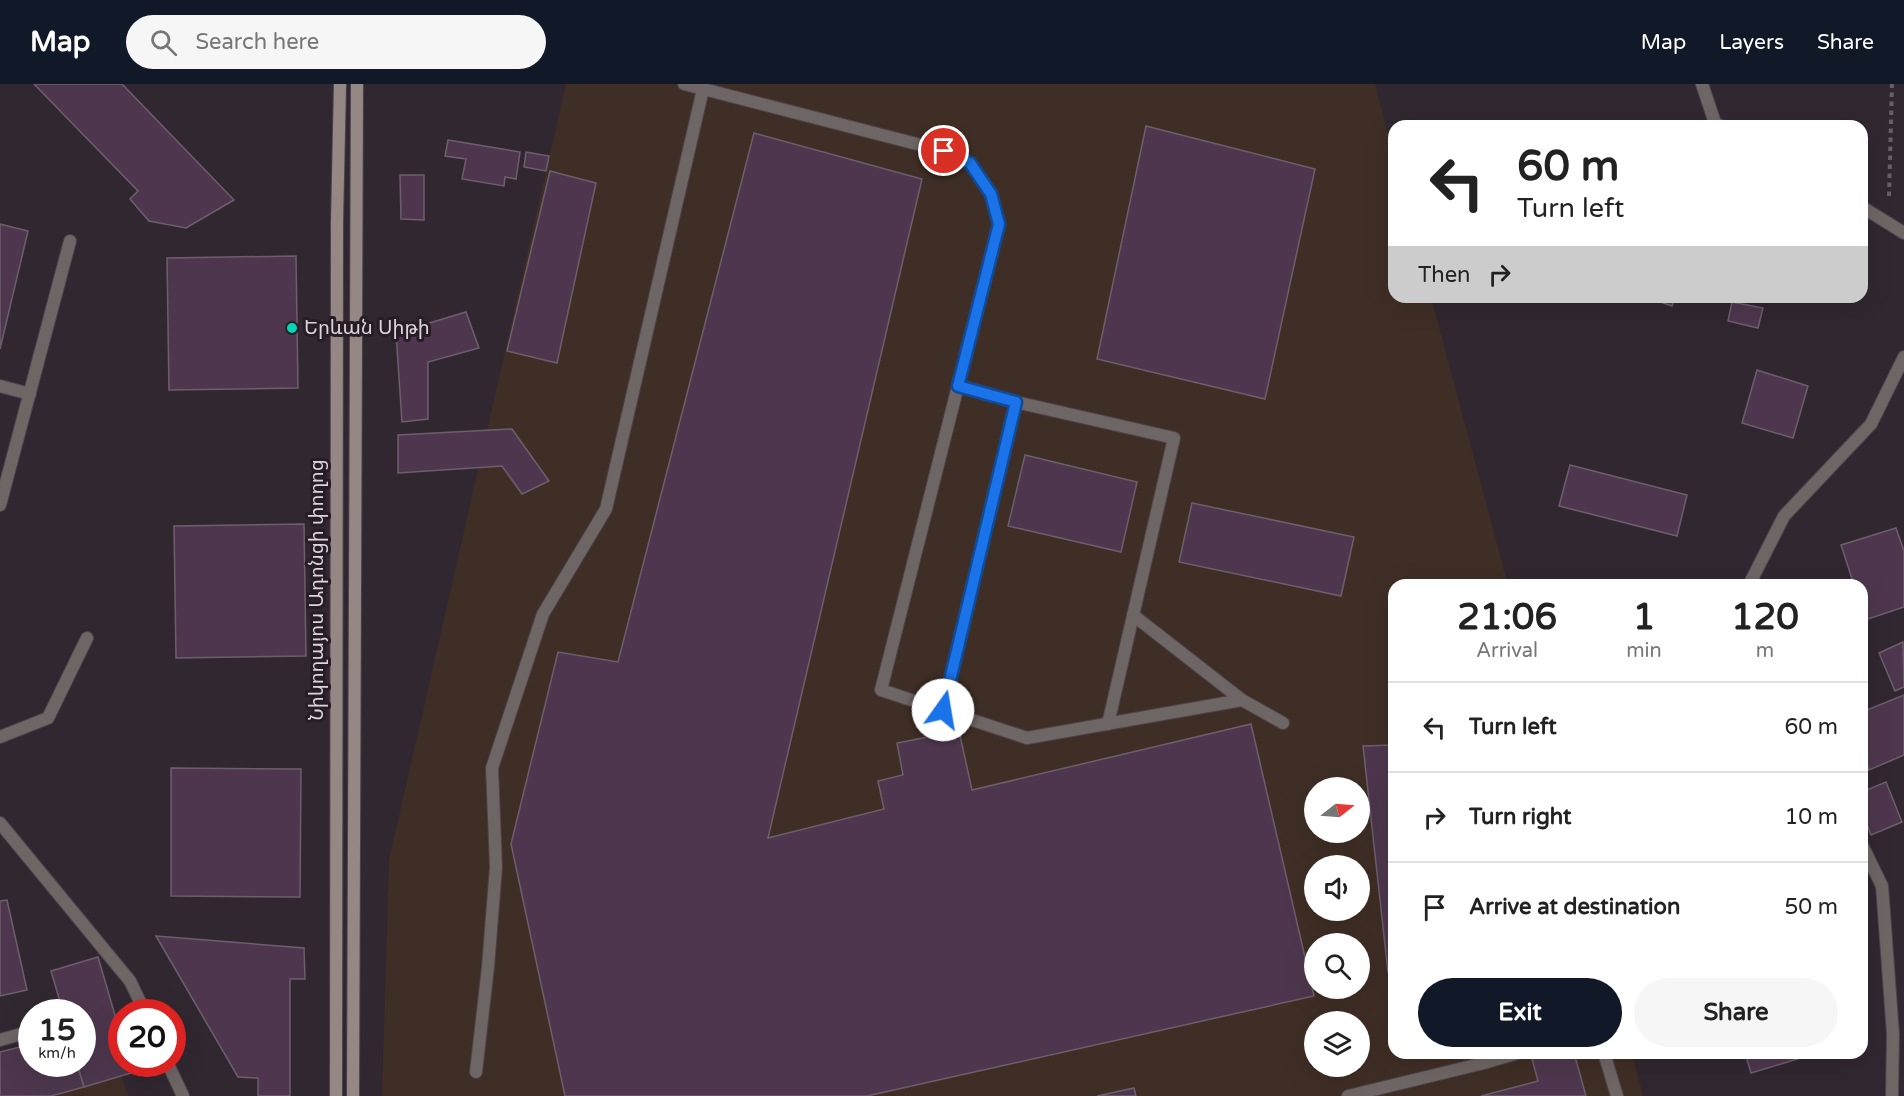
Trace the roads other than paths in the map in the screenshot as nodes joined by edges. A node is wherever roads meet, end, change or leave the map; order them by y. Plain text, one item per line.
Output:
1 (340, 84) edge
2 (357, 84) edge
3 (684, 84) edge
4 (1702, 84) edge
5 (703, 89) junction
6 (1714, 120) edge
7 (1868, 211) edge
8 (337, 222) junction
9 (355, 223) junction
10 (1904, 233) edge
11 (70, 241) dead end
12 (1904, 357) edge
13 (0, 386) edge
14 (958, 386) junction
15 (30, 393) junction
16 (1016, 402) junction
17 (0, 505) edge
18 (1752, 579) edge
19 (1133, 615) junction
20 (87, 638) dead end
21 (1242, 700) junction
22 (943, 710) junction
23 (1283, 723) dead end
24 (1108, 724) junction
25 (0, 737) edge
26 (0, 823) edge
27 (1868, 857) edge
28 (139, 999) edge
29 (18, 1035) edge
30 (0, 1040) edge
31 (1498, 1059) edge
32 (1606, 1059) edge
33 (476, 1072) dead end
34 (174, 1077) edge
35 (183, 1096) edge
36 (336, 1096) edge
37 (353, 1096) edge
38 (1348, 1096) edge
39 (1617, 1096) edge
40 (1892, 1096) edge

1 - 8 street, Նիկողայոս Ադոնցի փողոց
2 - 9 street, Նիկողայոս Ադոնցի փողոց
3 - 5 lane
4 - 6 lane
5 - 14 lane
5 - 33 lane
7 - 10 lane
8 - 9 street
8 - 36 street, Նիկողայոս Ադոնցի փողոց
9 - 37 street, Նիկողայոս Ադոնցի փողոց
11 - 15 lane
12 - 18 lane
13 - 15 lane
14 - 16 lane
14 - 22 lane
15 - 17 lane
16 - 19 lane
16 - 22 lane
19 - 21 lane
19 - 24 lane
20 - 25 lane
21 - 23 lane
21 - 24 lane
22 - 24 lane
26 - 28 lane
27 - 40 lane
29 - 30 lane
31 - 38 lane
32 - 39 lane
34 - 35 lane

